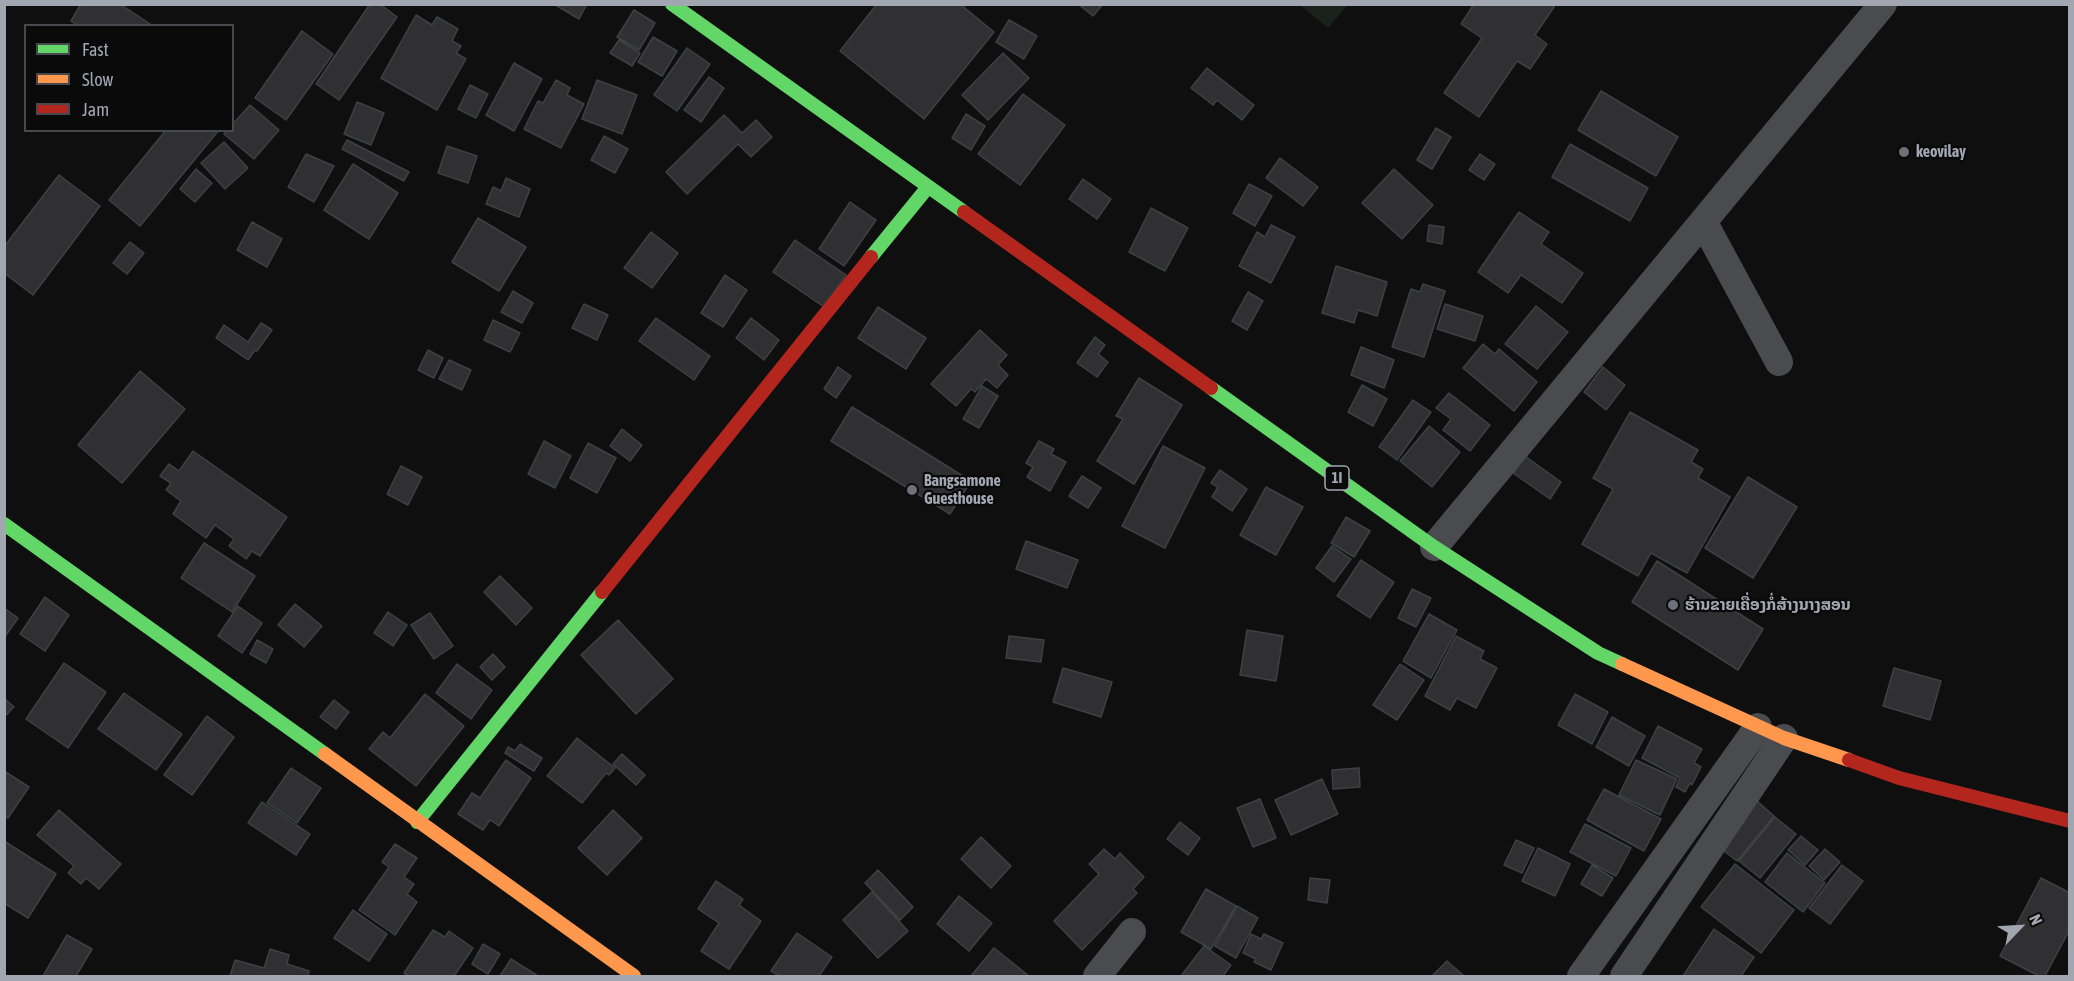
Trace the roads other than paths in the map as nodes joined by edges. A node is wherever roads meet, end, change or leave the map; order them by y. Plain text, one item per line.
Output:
1 (672, 4) edge
2 (1883, 4) edge
3 (928, 187) junction
4 (1704, 222) junction
5 (1779, 362) dead end
6 (4, 524) edge
7 (1434, 547) junction
8 (1758, 727) junction
9 (1784, 738) junction
10 (2070, 821) edge
11 (417, 822) junction
12 (1132, 932) dead end
13 (634, 976) edge
14 (1097, 976) edge
15 (1581, 976) edge
16 (1624, 976) edge

1 - 3 main road, 1I
2 - 4 street
3 - 7 main road, 1I
3 - 11 main road
4 - 5 street
4 - 7 street
6 - 11 main road
7 - 8 main road, 1I
8 - 9 main road, 1I
8 - 15 street
9 - 10 main road, 1I
9 - 16 street
11 - 13 main road
12 - 14 street

